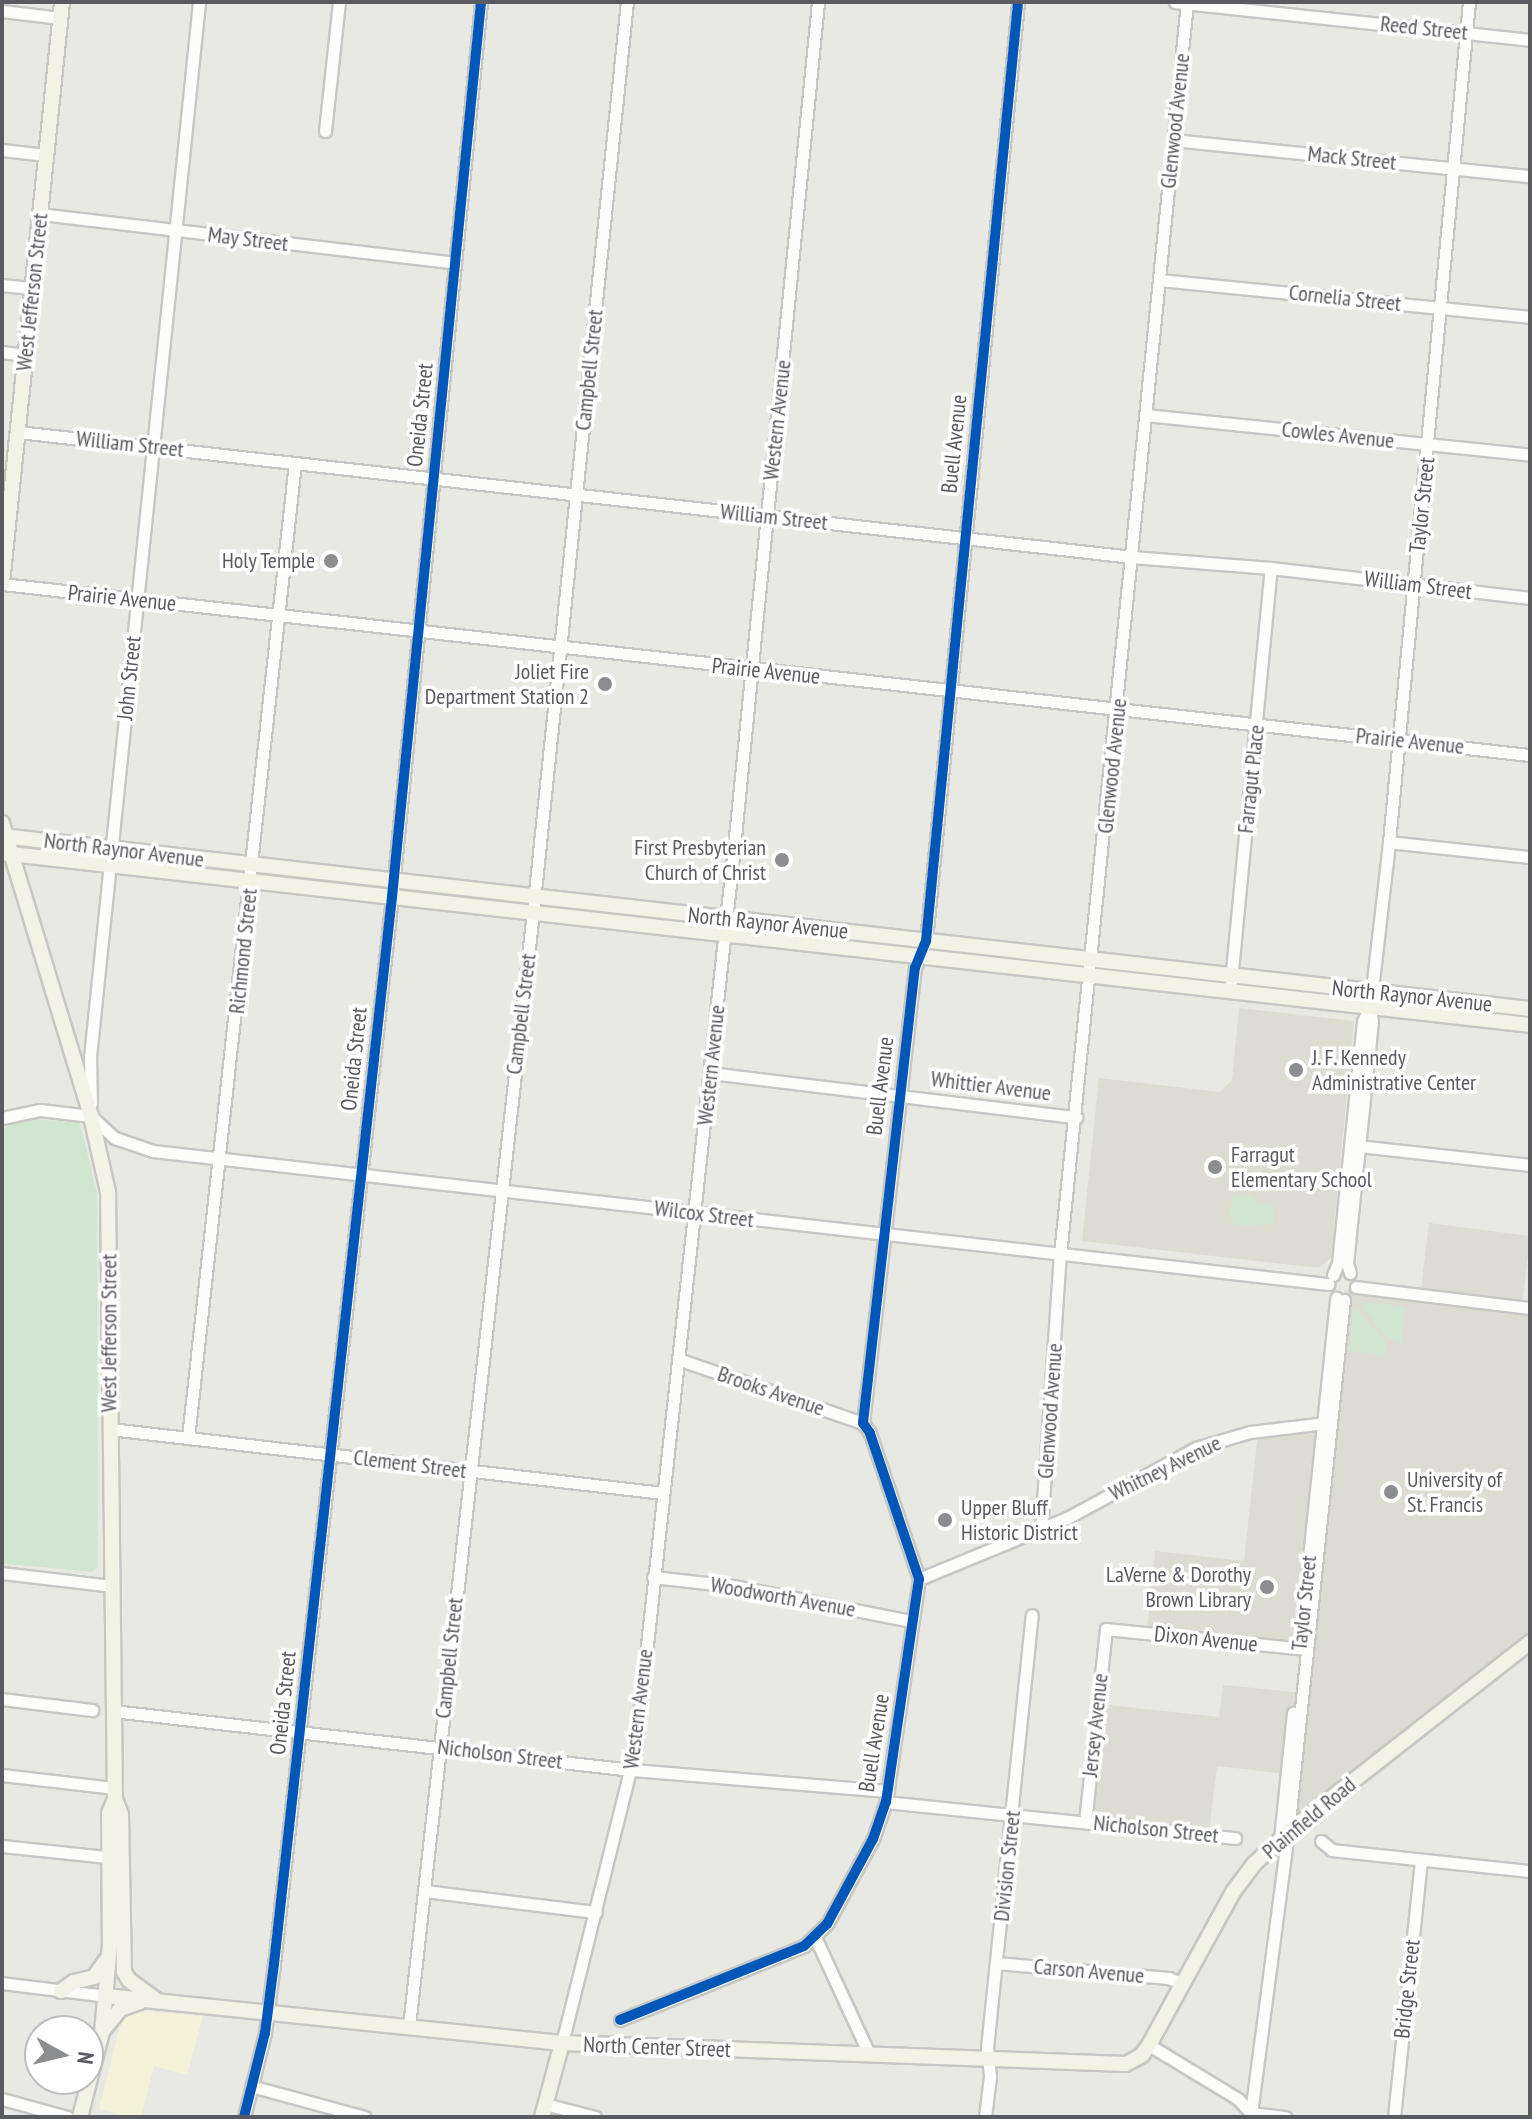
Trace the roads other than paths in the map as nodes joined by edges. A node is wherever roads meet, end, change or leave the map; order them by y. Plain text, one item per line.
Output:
1 (62, 2) edge
2 (199, 2) edge
3 (339, 2) edge
4 (481, 2) edge
5 (627, 2) edge
6 (818, 2) edge
7 (1018, 2) edge
8 (1183, 2) edge
9 (1469, 2) edge
10 (2, 11) edge
11 (61, 18) junction
12 (1466, 33) junction
13 (1530, 40) edge
14 (325, 131) dead end
15 (1173, 140) junction
16 (2, 150) edge
17 (46, 155) junction
18 (1452, 169) junction
19 (1530, 176) edge
20 (40, 214) junction
21 (173, 230) junction
22 (455, 263) junction
23 (1160, 280) junction
24 (2, 285) edge
25 (33, 288) junction
26 (1439, 307) junction
27 (1530, 317) edge
28 (2, 352) edge
29 (26, 355) junction
30 (1146, 415) junction
31 (18, 432) junction
32 (1428, 444) junction
33 (153, 447) junction
34 (1530, 455) edge
35 (295, 463) junction
36 (8, 472) edge
37 (434, 478) junction
38 (576, 494) junction
39 (768, 516) junction
40 (965, 538) junction
41 (1132, 557) junction
42 (1271, 568) junction
43 (2, 583) edge
44 (1413, 586) junction
45 (1530, 598) edge
46 (137, 599) junction
47 (277, 615) junction
48 (419, 631) junction
49 (560, 647) junction
50 (752, 669) junction
51 (950, 692) junction
52 (1117, 711) junction
53 (1256, 725) junction
54 (1399, 740) junction
55 (1530, 755) edge
56 (3, 832) edge
57 (1389, 842) junction
58 (112, 849) junction
59 (7, 854) edge
60 (1530, 857) edge
61 (253, 865) junction
62 (110, 866) junction
63 (394, 881) junction
64 (251, 882) junction
65 (392, 897) junction
66 (534, 904) junction
67 (726, 925) junction
68 (924, 948) junction
69 (1092, 969) junction
70 (1231, 975) junction
71 (1303, 984) junction
72 (1230, 991) junction
73 (1302, 999) junction
74 (1371, 999) junction
75 (1530, 1009) edge
76 (1530, 1025) edge
77 (710, 1073) junction
78 (899, 1095) junction
79 (91, 1116) junction
80 (1076, 1117) junction
81 (2, 1118) edge
82 (1358, 1146) junction
83 (220, 1159) junction
84 (1530, 1165) edge
85 (361, 1178) junction
86 (501, 1192) junction
87 (694, 1212) junction
88 (883, 1236) junction
89 (1060, 1255) junction
90 (1350, 1273) junction
91 (1331, 1279) junction
92 (1356, 1287) junction
93 (1340, 1299) junction
94 (1530, 1308) edge
95 (678, 1359) junction
96 (863, 1423) junction
97 (1327, 1423) junction
98 (110, 1429) junction
99 (188, 1438) junction
100 (329, 1454) junction
101 (470, 1471) junction
102 (663, 1493) junction
103 (1041, 1531) junction
104 (2, 1573) edge
105 (653, 1577) junction
106 (919, 1579) junction
107 (112, 1586) junction
108 (1032, 1615) dead end
109 (912, 1621) junction
110 (1106, 1629) joint
111 (1530, 1642) edge
112 (1303, 1649) junction
113 (2, 1699) edge
114 (92, 1710) dead end
115 (113, 1711) junction
116 (300, 1731) junction
117 (440, 1747) junction
118 (632, 1770) junction
119 (2, 1775) edge
120 (115, 1793) junction
121 (887, 1796) junction
122 (1012, 1814) junction
123 (1085, 1822) junction
124 (1284, 1836) junction
125 (1235, 1838) dead end
126 (1321, 1841) dead end
127 (2, 1846) edge
128 (115, 1858) junction
129 (1421, 1861) junction
130 (1530, 1871) edge
131 (424, 1891) junction
132 (596, 1912) junction
133 (815, 1937) junction
134 (109, 1955) junction
135 (996, 1963) junction
136 (2, 1983) edge
137 (1182, 1983) junction
138 (61, 1991) junction
139 (106, 1996) junction
140 (156, 2000) junction
141 (268, 2012) junction
142 (104, 2015) edge
143 (620, 2020) dead end
144 (409, 2026) junction
145 (104, 2029) edge
146 (542, 2041) junction
147 (562, 2043) junction
148 (1149, 2045) junction
149 (869, 2054) junction
150 (987, 2059) junction
151 (556, 2065) junction
152 (251, 2086) junction
153 (86, 2095) edge
154 (2, 2099) edge
155 (544, 2110) edge
156 (1251, 2113) junction
157 (68, 2117) edge
158 (80, 2117) edge
159 (244, 2117) edge
160 (365, 2117) edge
161 (595, 2117) edge
162 (985, 2117) edge
163 (1286, 2117) edge
164 (1394, 2117) edge

1 - 11 main road, West Jefferson Street
2 - 21 street, John Street
3 - 14 street
4 - 22 street, Oneida Street
5 - 38 street, Campbell Street
6 - 39 street, Western Avenue
7 - 40 street, Buell Avenue
8 - 12 street, Reed Street
8 - 15 street, Glenwood Avenue
9 - 12 street, Taylor Street
10 - 11 street
11 - 17 main road, West Jefferson Street
12 - 13 street, Reed Street
12 - 18 street, Taylor Street
15 - 18 street, Mack Street
15 - 23 street, Glenwood Avenue
16 - 17 street
17 - 20 main road, West Jefferson Street
18 - 19 street, Mack Street
18 - 26 street, Taylor Street
20 - 21 street, May Street
20 - 25 main road, West Jefferson Street
21 - 22 street, May Street
21 - 33 street, John Street
22 - 37 street, Oneida Street
23 - 26 street, Cornelia Street
23 - 30 street, Glenwood Avenue
24 - 25 street
25 - 29 main road, West Jefferson Street
26 - 27 street, Cornelia Street
26 - 32 street, Taylor Street
28 - 29 street
29 - 31 main road, West Jefferson Street
30 - 32 street, Cowles Avenue
30 - 41 street, Glenwood Avenue
31 - 33 street, William Street
31 - 36 main road, West Jefferson Street
32 - 34 street, Cowles Avenue
32 - 44 street, Taylor Street
33 - 35 street, William Street
33 - 46 street, John Street
35 - 37 street, William Street
35 - 47 street, Richmond Street
36 - 43 main road, West Jefferson Street
37 - 38 street, William Street
37 - 48 street, Oneida Street
38 - 39 street, William Street
38 - 49 street, Campbell Street
39 - 40 street, William Street
39 - 50 street, Western Avenue
40 - 41 street, William Street
40 - 51 street, Buell Avenue
41 - 42 street, William Street
41 - 52 street, Glenwood Avenue
42 - 44 street, William Street
42 - 53 street, Farragut Place
43 - 46 street, Prairie Avenue
44 - 45 street, William Street
44 - 54 street, Taylor Street
46 - 47 street, Prairie Avenue
46 - 58 street, John Street
47 - 48 street, Prairie Avenue
47 - 61 street, Richmond Street
48 - 49 street, Prairie Avenue
48 - 63 street, Oneida Street
49 - 50 street, Prairie Avenue
49 - 66 street, Campbell Street
50 - 51 street, Prairie Avenue
50 - 67 street, Western Avenue
51 - 52 street, Prairie Avenue
51 - 68 street, Buell Avenue
52 - 53 street, Prairie Avenue
52 - 69 street, Glenwood Avenue
53 - 54 street, Prairie Avenue
53 - 70 street, Farragut Place
54 - 55 street, Prairie Avenue
54 - 57 street, Taylor Street
56 - 58 main road, North Raynor Avenue
56 - 59 main road, West Jefferson Street
57 - 60 street
57 - 74 street, Taylor Street
58 - 61 main road, North Raynor Avenue
58 - 62 street, John Street
59 - 62 main road, North Raynor Avenue
59 - 79 main road, West Jefferson Street
61 - 63 main road, North Raynor Avenue
61 - 64 street, Richmond Street
62 - 64 main road, North Raynor Avenue
62 - 79 street, John Street
63 - 65 street, Oneida Street
63 - 66 main road, North Raynor Avenue
64 - 65 main road, North Raynor Avenue
64 - 83 street, Richmond Street
65 - 66 main road, North Raynor Avenue
65 - 85 street, Oneida Street
66 - 67 main road, North Raynor Avenue
66 - 86 street, Campbell Street
67 - 68 main road, North Raynor Avenue
67 - 77 street, Western Avenue
68 - 69 main road, North Raynor Avenue
68 - 78 street, Buell Avenue
69 - 70 main road, North Raynor Avenue
69 - 72 main road, North Raynor Avenue
69 - 80 street, Glenwood Avenue
70 - 71 main road, North Raynor Avenue
70 - 72 street, Farragut Place
71 - 73 main road
71 - 74 main road, North Raynor Avenue
72 - 73 main road, North Raynor Avenue
73 - 74 main road, North Raynor Avenue
74 - 75 main road, North Raynor Avenue
74 - 76 main road, North Raynor Avenue
74 - 82 street, Taylor Street
74 - 91 street, Taylor Street
77 - 78 street, Whittier Avenue
77 - 87 street, Western Avenue
78 - 80 street, Whittier Avenue
78 - 88 street, Buell Avenue
79 - 81 street
79 - 83 street, Wilcox Street
79 - 98 main road, West Jefferson Street
80 - 89 street, Glenwood Avenue
82 - 84 street
82 - 90 street, Taylor Street
83 - 85 street, Wilcox Street
83 - 99 street, Richmond Street
85 - 86 street, Wilcox Street
85 - 100 street, Oneida Street
86 - 87 street, Wilcox Street
86 - 101 street, Campbell Street
87 - 88 street, Wilcox Street
87 - 95 street, Western Avenue
88 - 89 street, Wilcox Street
88 - 96 street, Buell Avenue
89 - 91 street, Wilcox Street
89 - 103 street, Glenwood Avenue
90 - 91 street
90 - 92 street
91 - 93 street
92 - 93 street
92 - 94 street
93 - 97 street, Taylor Street
95 - 96 street, Brooks Avenue
95 - 102 street, Western Avenue
96 - 106 street, Buell Avenue
97 - 103 street, Whitney Avenue
97 - 112 street, Taylor Street
98 - 99 street, Clement Street
98 - 107 main road, West Jefferson Street
99 - 100 street, Clement Street
100 - 101 street, Clement Street
100 - 116 street, Oneida Street
101 - 102 street, Clement Street
101 - 117 street, Campbell Street
102 - 105 street, Western Avenue
103 - 106 street, Whitney Avenue
104 - 107 street
105 - 109 street, Woodworth Avenue
105 - 118 street, Western Avenue
106 - 109 street, Buell Avenue
107 - 115 main road, West Jefferson Street
108 - 122 street, Division Street
109 - 121 street, Buell Avenue
110 - 112 street, Dixon Avenue
110 - 123 street, Jersey Avenue
111 - 124 main road, Plainfield Road
112 - 124 street, Taylor Street
113 - 114 street
115 - 116 street, Nicholson Street
115 - 120 main road, West Jefferson Street
116 - 117 street, Nicholson Street
116 - 141 street, Oneida Street
117 - 118 street, Nicholson Street
117 - 131 street, Campbell Street
118 - 121 street, Nicholson Street
118 - 132 street, Western Avenue
119 - 120 street
120 - 128 main road, West Jefferson Street
121 - 122 street, Nicholson Street
121 - 133 street, Buell Avenue
122 - 123 street, Nicholson Street
122 - 135 street, Division Street
123 - 125 street, Nicholson Street
124 - 137 main road, Plainfield Road
124 - 156 street, Taylor Street
126 - 129 street
127 - 128 street
128 - 134 main road
128 - 140 main road
129 - 130 street
129 - 164 street, Bridge Street
131 - 132 street
131 - 144 street, Campbell Street
132 - 147 street, Western Avenue
133 - 143 street, Buell Avenue
133 - 149 street
134 - 138 main road
134 - 139 main road
135 - 137 street, Carson Avenue
135 - 150 street, Division Street
136 - 138 street, North Center Street
137 - 148 main road, Plainfield Road
138 - 139 street, North Center Street
139 - 140 main road, North Center Street
139 - 142 main road
140 - 141 main road, North Center Street
140 - 145 main road
141 - 144 main road, North Center Street
141 - 152 street, Oneida Street
144 - 146 main road, North Center Street
146 - 147 main road, North Center Street
146 - 151 main road
147 - 149 main road, North Center Street
147 - 151 main road, Western Avenue
148 - 150 main road, North Center Street
148 - 156 street
149 - 150 main road, North Center Street
150 - 162 street, Division Street
151 - 155 main road, Western Avenue
152 - 159 street, Oneida Street
152 - 160 street
153 - 158 main road
154 - 157 street
155 - 161 street
156 - 163 street

